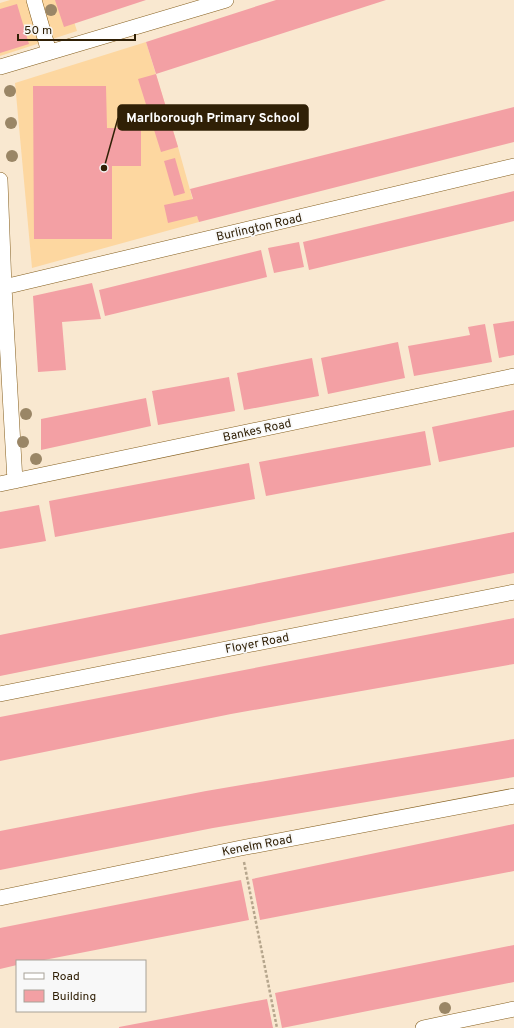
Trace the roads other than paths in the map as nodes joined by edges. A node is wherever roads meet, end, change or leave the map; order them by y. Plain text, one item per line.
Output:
1 (34, 0) edge
2 (225, 0) edge
3 (49, 52) junction
4 (0, 67) edge
5 (514, 166) edge
6 (0, 180) edge
7 (4, 287) junction
8 (514, 376) edge
9 (15, 481) junction
10 (0, 484) edge
11 (514, 592) edge
12 (0, 694) edge
13 (514, 796) edge
14 (0, 898) edge
15 (514, 1009) edge
16 (423, 1028) edge

1 - 3 street
2 - 3 street
3 - 4 street
5 - 7 street, Burlington Road
6 - 7 street
7 - 9 street
8 - 9 street, Bankes Road
9 - 10 street, Bankes Road
11 - 12 street, Floyer Road
13 - 14 street, Kenelm Road
15 - 16 street

